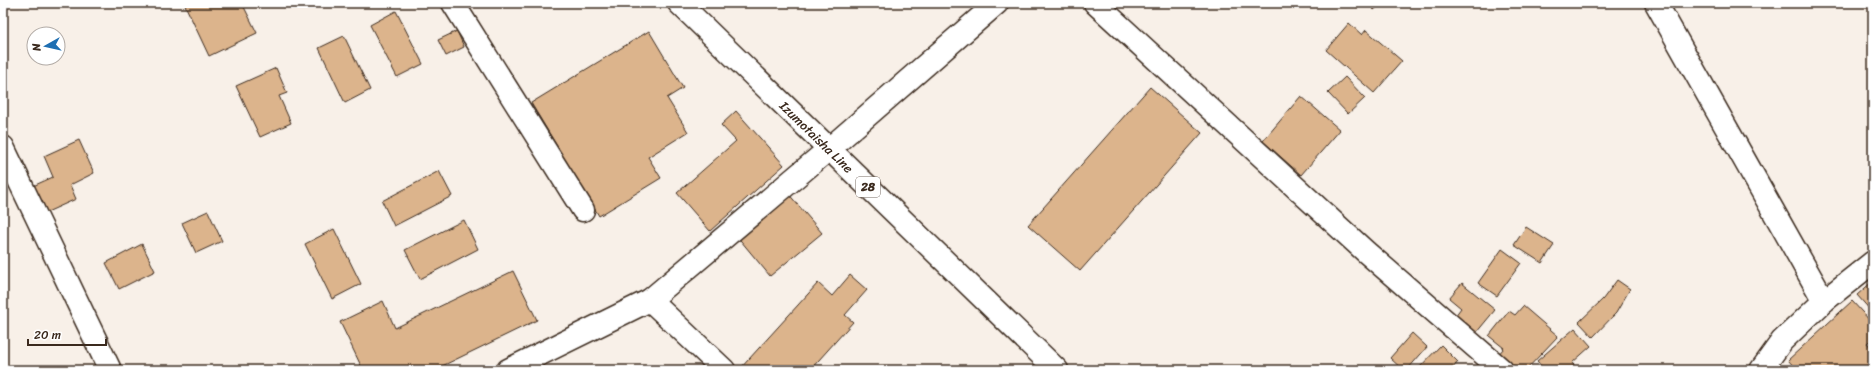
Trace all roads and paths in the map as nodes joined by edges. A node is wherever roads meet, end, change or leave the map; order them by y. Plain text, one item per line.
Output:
1 (453, 3) edge
2 (679, 3) edge
3 (997, 3) edge
4 (1095, 3) edge
5 (1656, 3) edge
6 (3, 147) edge
7 (829, 149) junction
8 (583, 210) dead end
9 (1873, 262) edge
10 (650, 300) junction
11 (1824, 301) junction
12 (110, 370) edge
13 (508, 370) edge
14 (724, 370) edge
15 (1057, 370) edge
16 (1502, 370) edge
17 (1761, 370) edge

1 - 8 street
2 - 7 street, Izumotaisha Line / 28
3 - 7 street
4 - 16 street
5 - 11 street
6 - 12 street
7 - 10 street
7 - 15 street, Izumotaisha Line / 28
9 - 11 street
10 - 13 street
10 - 14 street
11 - 17 street

